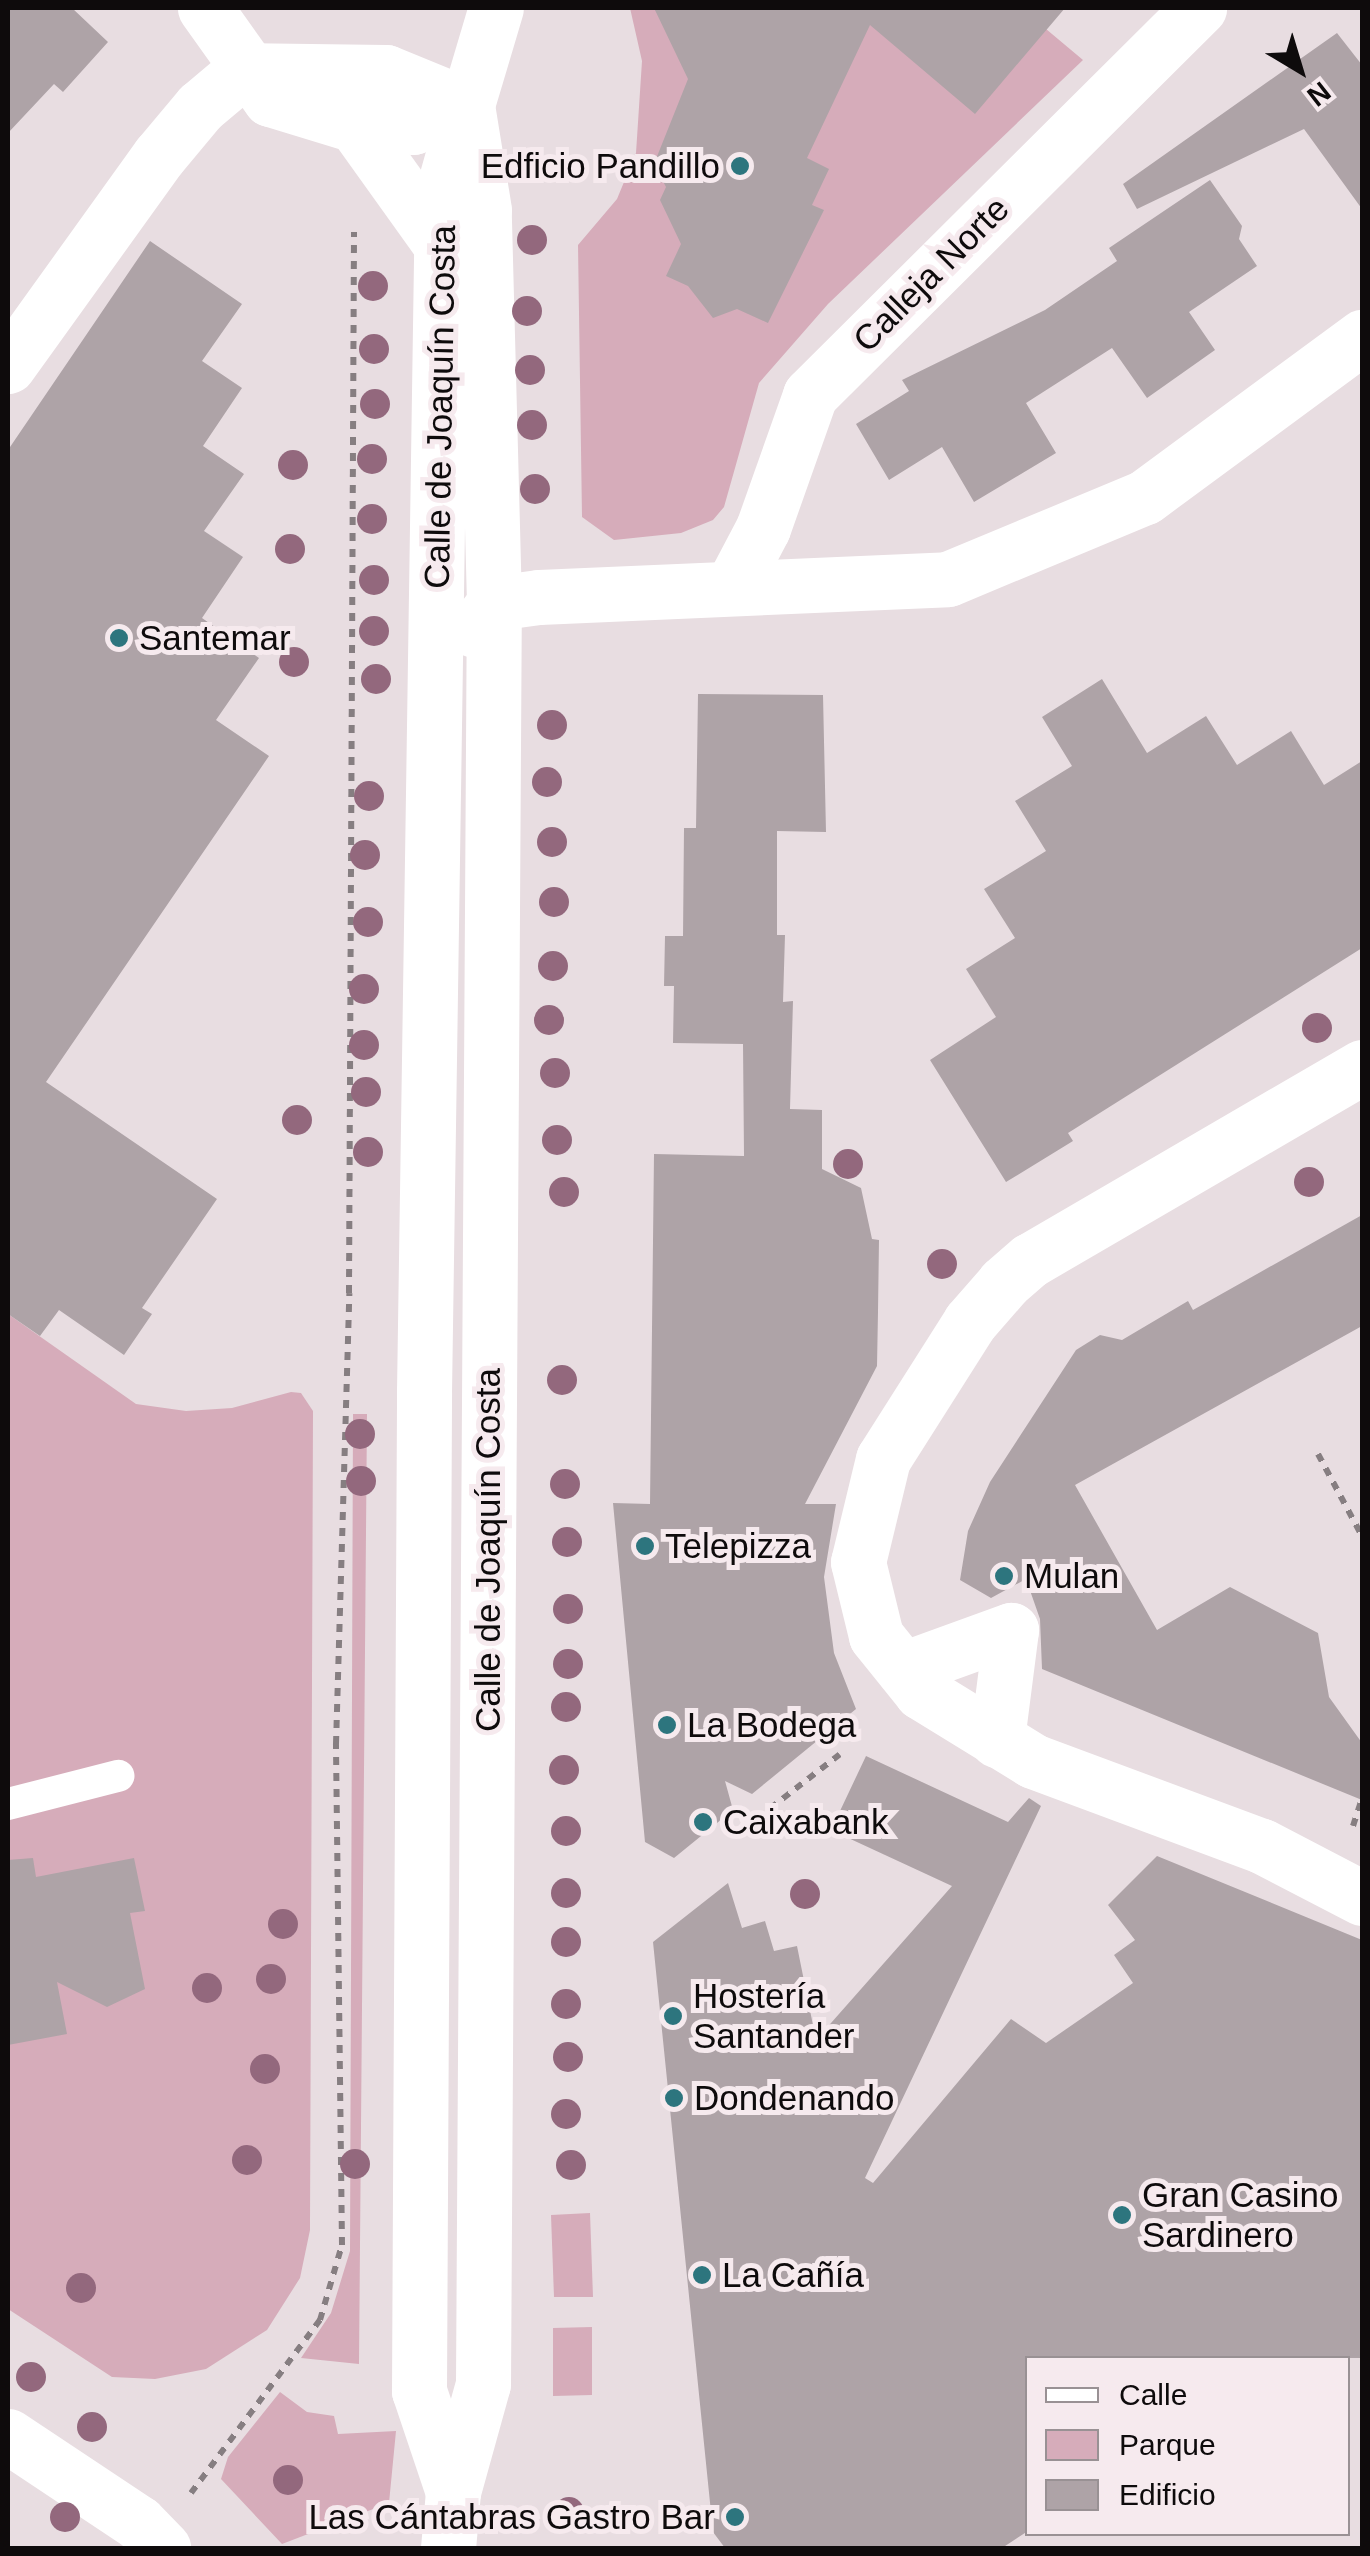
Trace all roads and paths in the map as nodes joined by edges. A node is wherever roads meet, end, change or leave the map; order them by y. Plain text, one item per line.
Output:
1 (206, 8) edge
2 (496, 8) edge
3 (1199, 8) edge
4 (244, 70) junction
5 (467, 105) junction
6 (354, 125) junction
7 (354, 233) dead end
8 (441, 245) junction
9 (1362, 337) edge
10 (8, 366) edge
11 (492, 519) junction
12 (733, 585) junction
13 (578, 595) junction
14 (494, 604) junction
15 (437, 713) junction
16 (1362, 1067) edge
17 (1318, 1454) dead end
18 (1362, 1536) edge
19 (903, 1670) junction
20 (998, 1740) junction
21 (840, 1754) dead end
22 (118, 1776) dead end
23 (8, 1804) edge
24 (745, 1828) dead end
25 (1362, 1898) edge
26 (8, 2436) edge
27 (205, 2469) dead end
28 (453, 2492) junction
29 (164, 2548) edge
30 (448, 2548) edge

1 - 4 street
2 - 5 street, Calle de Joaquín Costa
3 - 12 street, Calleja Norte
4 - 5 street
4 - 6 street
4 - 10 street
5 - 6 street
5 - 8 street, Calle de Joaquín Costa
5 - 11 street, Calle de Joaquín Costa
6 - 8 street
7 - 27 path
8 - 15 street, Calle de Joaquín Costa
9 - 12 street, Calle de Joaquín Costa
11 - 13 street, Calle de Joaquín Costa
11 - 14 street, Calle de Joaquín Costa
12 - 13 street, Calle de Joaquín Costa
13 - 14 street, Calle de Joaquín Costa
14 - 15 street, Calle de Joaquín Costa
14 - 28 street, Calle de Joaquín Costa
15 - 28 street, Calle de Joaquín Costa
16 - 19 street
17 - 18 path
19 - 20 street
19 - 20 street
20 - 25 street
21 - 24 path
22 - 23 lane
26 - 29 street
28 - 30 street, Calle de Joaquín Costa

